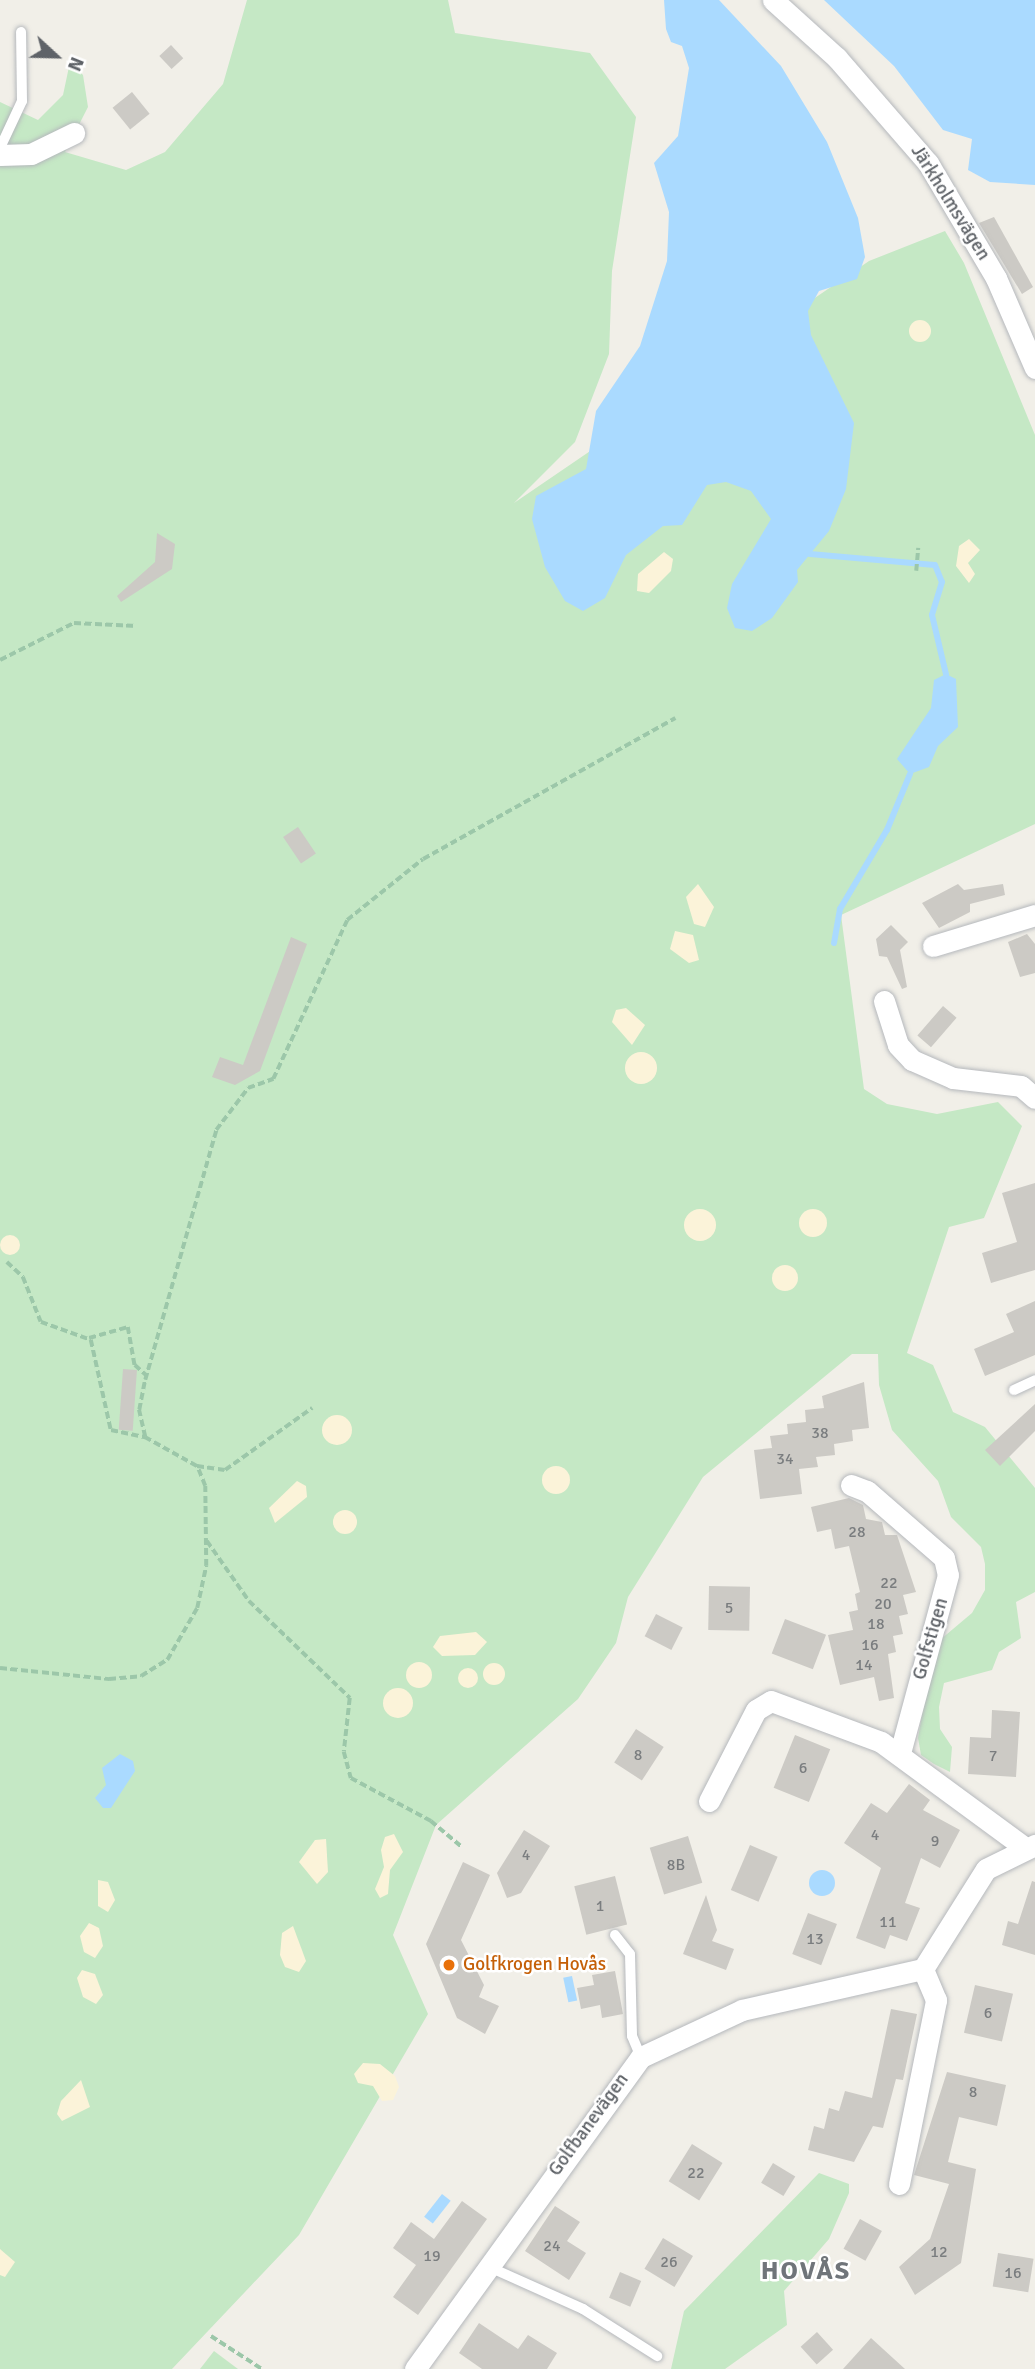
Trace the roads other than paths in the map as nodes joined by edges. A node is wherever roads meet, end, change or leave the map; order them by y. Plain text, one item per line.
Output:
1 (773, 0) edge
2 (21, 32) dead end
3 (74, 133) dead end
4 (0, 148) edge
5 (0, 155) edge
6 (1035, 368) edge
7 (1035, 915) edge
8 (933, 946) dead end
9 (884, 1000) dead end
10 (1028, 1092) edge
11 (1035, 1380) edge
12 (1014, 1390) dead end
13 (851, 1485) dead end
14 (900, 1754) junction
15 (709, 1801) dead end
16 (1029, 1846) edge
17 (615, 1935) dead end
18 (923, 1969) junction
19 (640, 2057) junction
20 (899, 2183) dead end
21 (487, 2266) junction
22 (657, 2356) dead end
23 (415, 2369) edge

1 - 6 street, Järkholmsvägen
2 - 4 lane
3 - 5 street
7 - 8 street
9 - 10 street
11 - 12 lane
13 - 14 street, Golfstigen
14 - 15 street
14 - 16 street
16 - 18 street
17 - 19 lane
18 - 19 street, Golfbanevägen
18 - 20 street
19 - 21 street, Golfbanevägen
21 - 22 lane
21 - 23 street, Golfbanevägen

